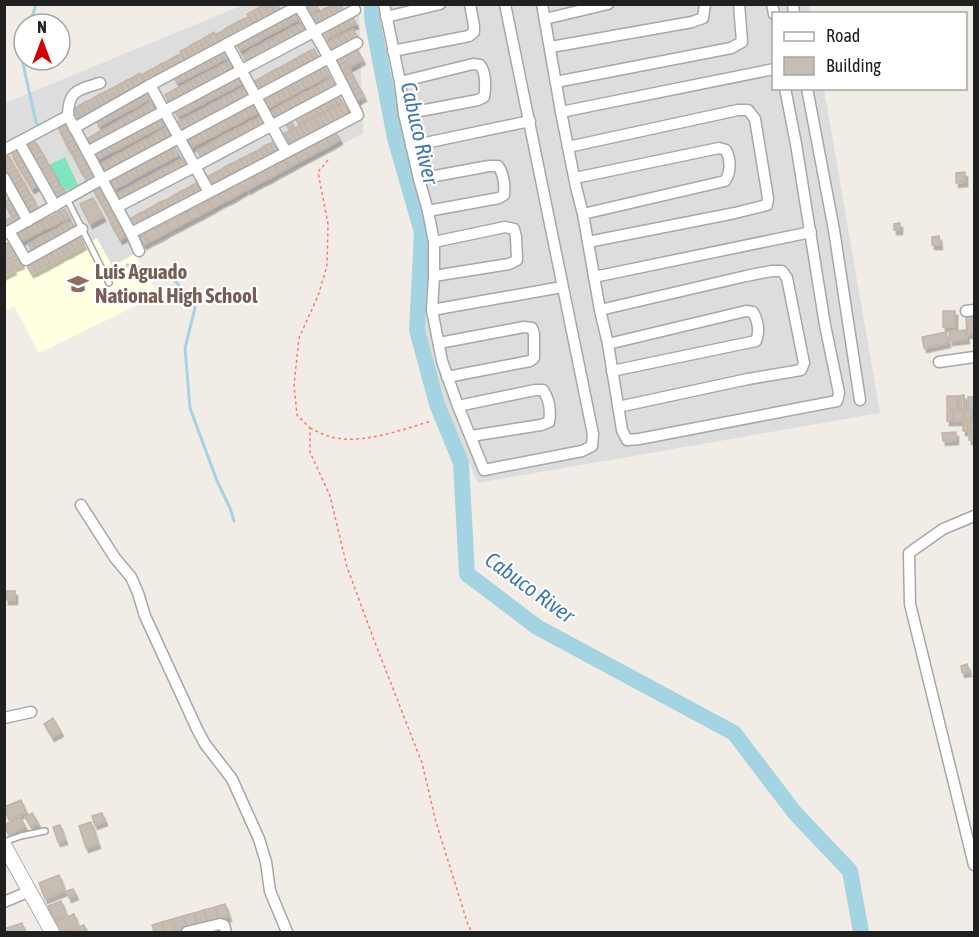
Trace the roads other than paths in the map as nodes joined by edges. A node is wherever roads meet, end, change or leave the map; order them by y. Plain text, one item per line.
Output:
1 (384, 4) edge
2 (440, 4) edge
3 (470, 4) edge
4 (506, 4) edge
5 (542, 4) edge
6 (608, 4) edge
7 (705, 4) edge
8 (739, 4) edge
9 (301, 5) edge
10 (355, 10) dead end
11 (386, 17) junction
12 (545, 19) junction
13 (313, 31) junction
14 (357, 43) dead end
15 (227, 44) junction
16 (550, 47) junction
17 (393, 51) junction
18 (329, 58) junction
19 (772, 69) edge
20 (241, 70) junction
21 (400, 82) junction
22 (556, 82) junction
23 (100, 83) dead end
24 (150, 85) junction
25 (344, 87) junction
26 (785, 90) edge
27 (807, 90) edge
28 (256, 97) junction
29 (165, 110) junction
30 (561, 112) junction
31 (404, 114) junction
32 (68, 116) junction
33 (530, 121) junction
34 (271, 125) junction
35 (74, 128) junction
36 (180, 137) junction
37 (20, 142) junction
38 (411, 146) junction
39 (568, 147) junction
40 (4, 150) edge
41 (87, 152) junction
42 (285, 152) junction
43 (195, 167) junction
44 (4, 178) edge
45 (575, 178) junction
46 (102, 179) junction
47 (419, 179) junction
48 (209, 192) junction
49 (67, 199) junction
50 (55, 206) junction
51 (117, 207) junction
52 (428, 211) junction
53 (583, 214) junction
54 (28, 221) junction
55 (82, 229) junction
56 (811, 232) junction
57 (7, 233) edge
58 (131, 233) junction
59 (434, 242) junction
60 (588, 243) junction
61 (139, 251) dead end
62 (434, 276) junction
63 (594, 277) junction
64 (109, 283) dead end
65 (562, 286) junction
66 (432, 310) junction
67 (600, 310) junction
68 (439, 343) junction
69 (608, 344) junction
70 (975, 357) edge
71 (939, 362) dead end
72 (612, 371) junction
73 (447, 377) junction
74 (860, 400) dead end
75 (458, 406) junction
76 (618, 407) junction
77 (471, 436) junction
78 (81, 505) dead end
79 (975, 516) edge
80 (31, 712) dead end
81 (4, 718) edge
82 (45, 831) dead end
83 (4, 843) edge
84 (975, 865) edge
85 (30, 891) junction
86 (4, 902) edge
87 (52, 933) edge
88 (187, 933) edge
89 (226, 933) edge
90 (287, 933) edge

1 - 11 street
2 - 11 street
3 - 17 street
4 - 33 street
5 - 12 street
6 - 12 street
7 - 16 street
8 - 22 street
9 - 13 street
9 - 15 street
10 - 13 street
11 - 17 street
12 - 16 street
13 - 18 street
13 - 20 street
14 - 18 street
15 - 20 street
15 - 24 street
16 - 22 street
17 - 21 street
18 - 25 street
18 - 28 street
19 - 30 street
20 - 28 street
20 - 29 street
21 - 31 street
21 - 31 street
22 - 30 street
23 - 32 street
24 - 29 street
24 - 35 street
25 - 34 street
25 - 42 street
26 - 56 street
27 - 74 street
28 - 34 street
28 - 36 street
29 - 36 street
29 - 41 street
30 - 39 street
31 - 38 street
32 - 35 street
32 - 37 street
33 - 38 street
33 - 65 street
34 - 42 street
34 - 43 street
35 - 41 street
36 - 43 street
36 - 46 street
37 - 40 street
37 - 50 street
38 - 47 street
39 - 45 street
39 - 60 street
41 - 46 street
42 - 48 street
43 - 48 street
43 - 51 street
44 - 54 street
45 - 53 street
45 - 53 street
46 - 49 street
46 - 51 street
47 - 52 street
47 - 52 street
48 - 58 street
49 - 50 street
49 - 55 lane
50 - 54 street
51 - 58 street
52 - 59 street
53 - 60 street
54 - 57 street
55 - 57 street
55 - 64 lane
56 - 63 street
56 - 76 street
58 - 61 street
59 - 62 street
59 - 62 street
60 - 63 street
62 - 66 street
63 - 67 street
65 - 66 street
65 - 77 street
66 - 68 street
67 - 69 street
67 - 76 street
68 - 73 street
68 - 73 street
69 - 72 street
69 - 72 street
70 - 71 street
72 - 76 street
73 - 75 street
75 - 77 street
75 - 77 street
78 - 90 street
79 - 84 street
80 - 81 street
82 - 83 lane
83 - 85 street
85 - 86 street
85 - 87 street
88 - 89 street

